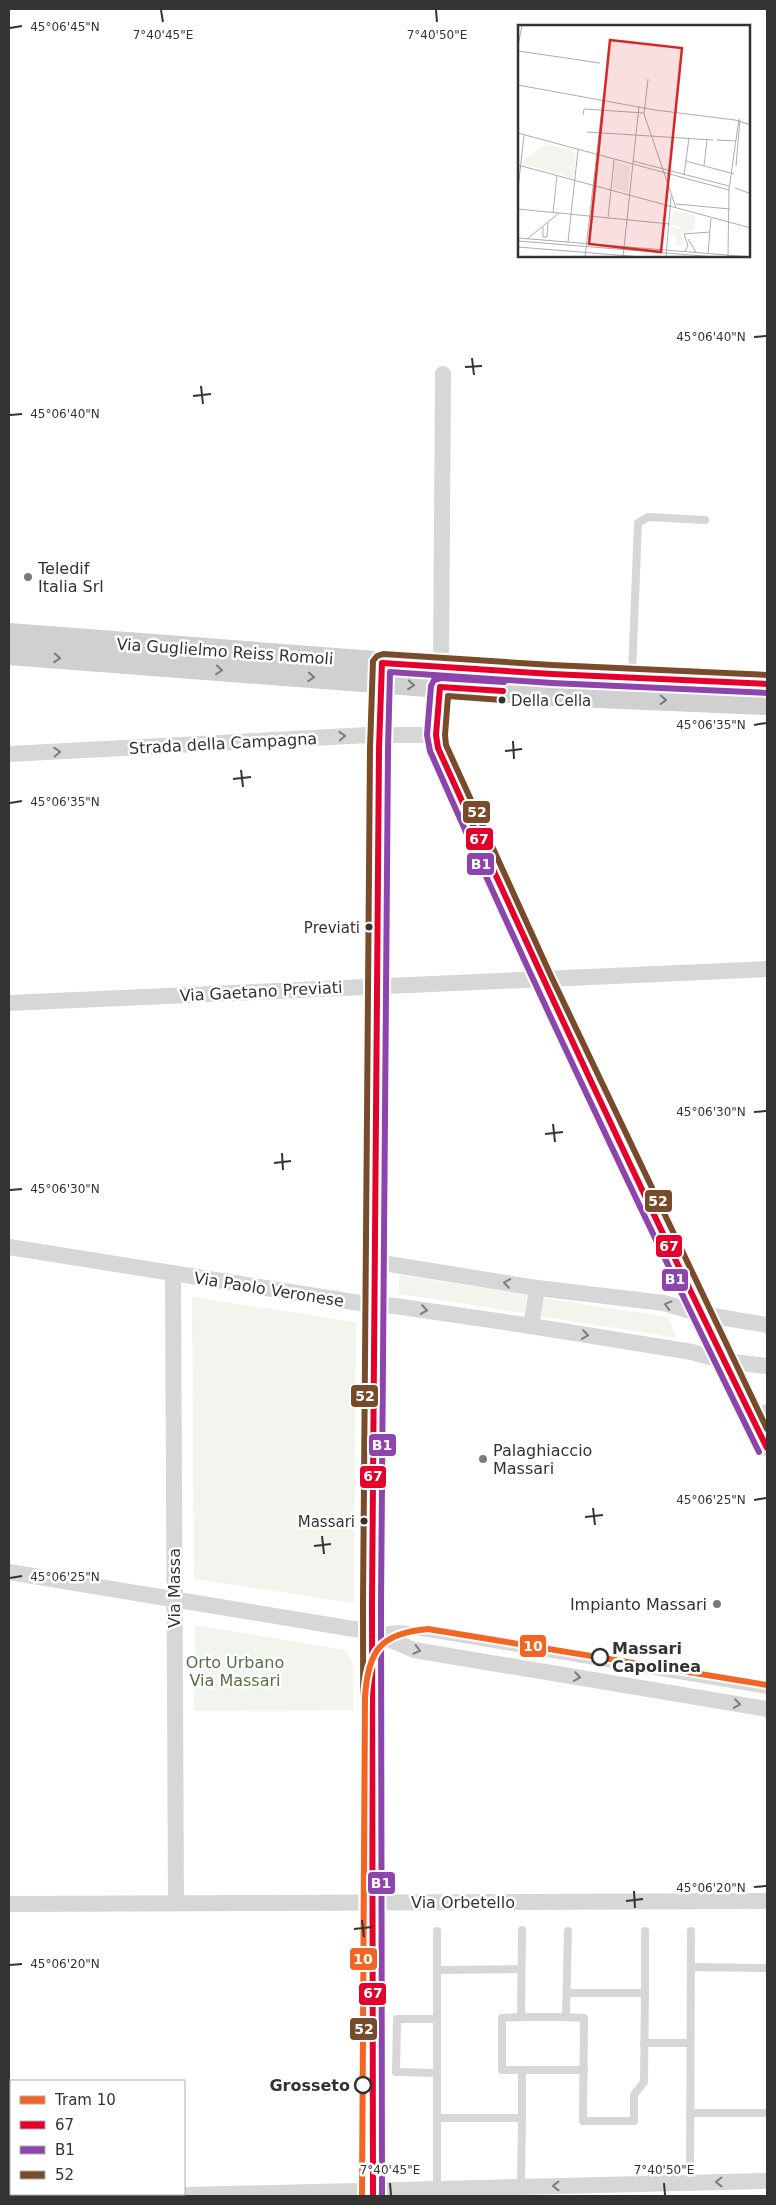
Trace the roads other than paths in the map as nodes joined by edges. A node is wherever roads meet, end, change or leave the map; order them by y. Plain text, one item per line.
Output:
1 (443, 374) dead end
2 (705, 520) dead end
3 (9, 634) edge
4 (9, 654) edge
5 (382, 672) junction
6 (440, 677) junction
7 (767, 684) edge
8 (631, 688) junction
9 (767, 704) edge
10 (379, 734) junction
11 (436, 735) junction
12 (9, 754) edge
13 (767, 969) edge
14 (543, 980) junction
15 (377, 985) junction
16 (9, 1003) edge
17 (9, 1247) edge
18 (376, 1262) junction
19 (173, 1274) junction
20 (537, 1288) junction
21 (376, 1305) junction
22 (701, 1314) junction
23 (767, 1325) edge
24 (531, 1326) junction
25 (724, 1361) junction
26 (767, 1366) edge
27 (767, 1412) edge
28 (756, 1425) junction
29 (767, 1448) edge
30 (9, 1572) edge
31 (174, 1600) junction
32 (372, 1632) junction
33 (767, 1690) edge
34 (767, 1709) edge
35 (767, 1901) edge
36 (372, 1902) junction
37 (176, 1903) junction
38 (9, 1904) edge
39 (522, 1930) dead end
40 (437, 1931) dead end
41 (568, 1931) dead end
42 (645, 1931) dead end
43 (691, 1931) dead end
44 (691, 1967) junction
45 (767, 1968) edge
46 (522, 1969) junction
47 (438, 1970) junction
48 (567, 1993) junction
49 (644, 1993) junction
50 (566, 2017) junction
51 (437, 2018) junction
52 (521, 2018) junction
53 (644, 2043) junction
54 (690, 2043) junction
55 (522, 2070) junction
56 (584, 2070) junction
57 (437, 2073) junction
58 (690, 2113) junction
59 (767, 2113) edge
60 (437, 2118) junction
61 (522, 2118) junction
62 (767, 2181) edge
63 (690, 2183) junction
64 (521, 2187) junction
65 (437, 2190) junction
66 (373, 2194) edge
67 (146, 2196) edge

1 - 6 street
2 - 8 lane
3 - 5 main road, Via Guglielmo Reiss Romoli
4 -> 5 main road, Via Guglielmo Reiss Romoli
5 - 6 main road, Via Guglielmo Reiss Romoli
5 - 10 street
6 - 8 main road, Via Guglielmo Reiss Romoli
6 - 11 street
7 - 8 main road, Via Guglielmo Reiss Romoli
8 -> 9 main road, Via Guglielmo Reiss Romoli
10 - 11 street, Strada della Campagna
12 -> 10 street, Strada della Campagna
10 - 15 street
11 - 14 street
13 - 14 street, Via Gaetano Previati
14 - 15 street, Via Gaetano Previati
14 - 22 street
15 - 16 street, Via Gaetano Previati
15 - 18 street
17 - 19 street, Via Paolo Veronese
20 -> 18 street
18 - 21 street
19 - 21 street, Via Paolo Veronese
19 - 31 street, Via Massa
22 -> 20 street
20 - 24 street
21 -> 24 street, Via Paolo Veronese
21 - 32 street
22 - 23 street
22 - 25 street
24 -> 25 street, Via Paolo Veronese
25 - 26 street, Via Paolo Veronese
25 - 28 street
27 - 28 street
28 - 29 street
30 - 31 street
31 - 32 street
31 - 37 street, Via Massa
32 - 33 lane
32 -> 34 street
32 - 36 street
35 - 36 street, Via Orbetello
36 - 37 street, Via Orbetello
36 - 66 street
37 - 38 street, Via Orbetello
39 - 46 lane
40 - 47 lane
41 - 48 lane
42 - 49 lane
43 - 44 lane
44 - 45 lane
44 - 54 lane
46 - 47 lane
46 - 52 lane
47 - 51 lane
48 - 49 lane
48 - 50 lane
49 - 53 lane
50 - 52 lane
50 - 56 lane
51 - 57 lane
51 - 57 lane
52 - 55 lane
53 - 54 lane
53 - 56 lane
54 - 58 lane
55 - 56 lane
55 - 61 lane
57 - 60 lane
58 - 59 lane
58 - 63 lane
60 - 61 lane
60 - 65 lane
61 - 64 lane
62 -> 63 street
63 -> 64 street
64 - 65 street
65 - 66 street
66 - 67 street

